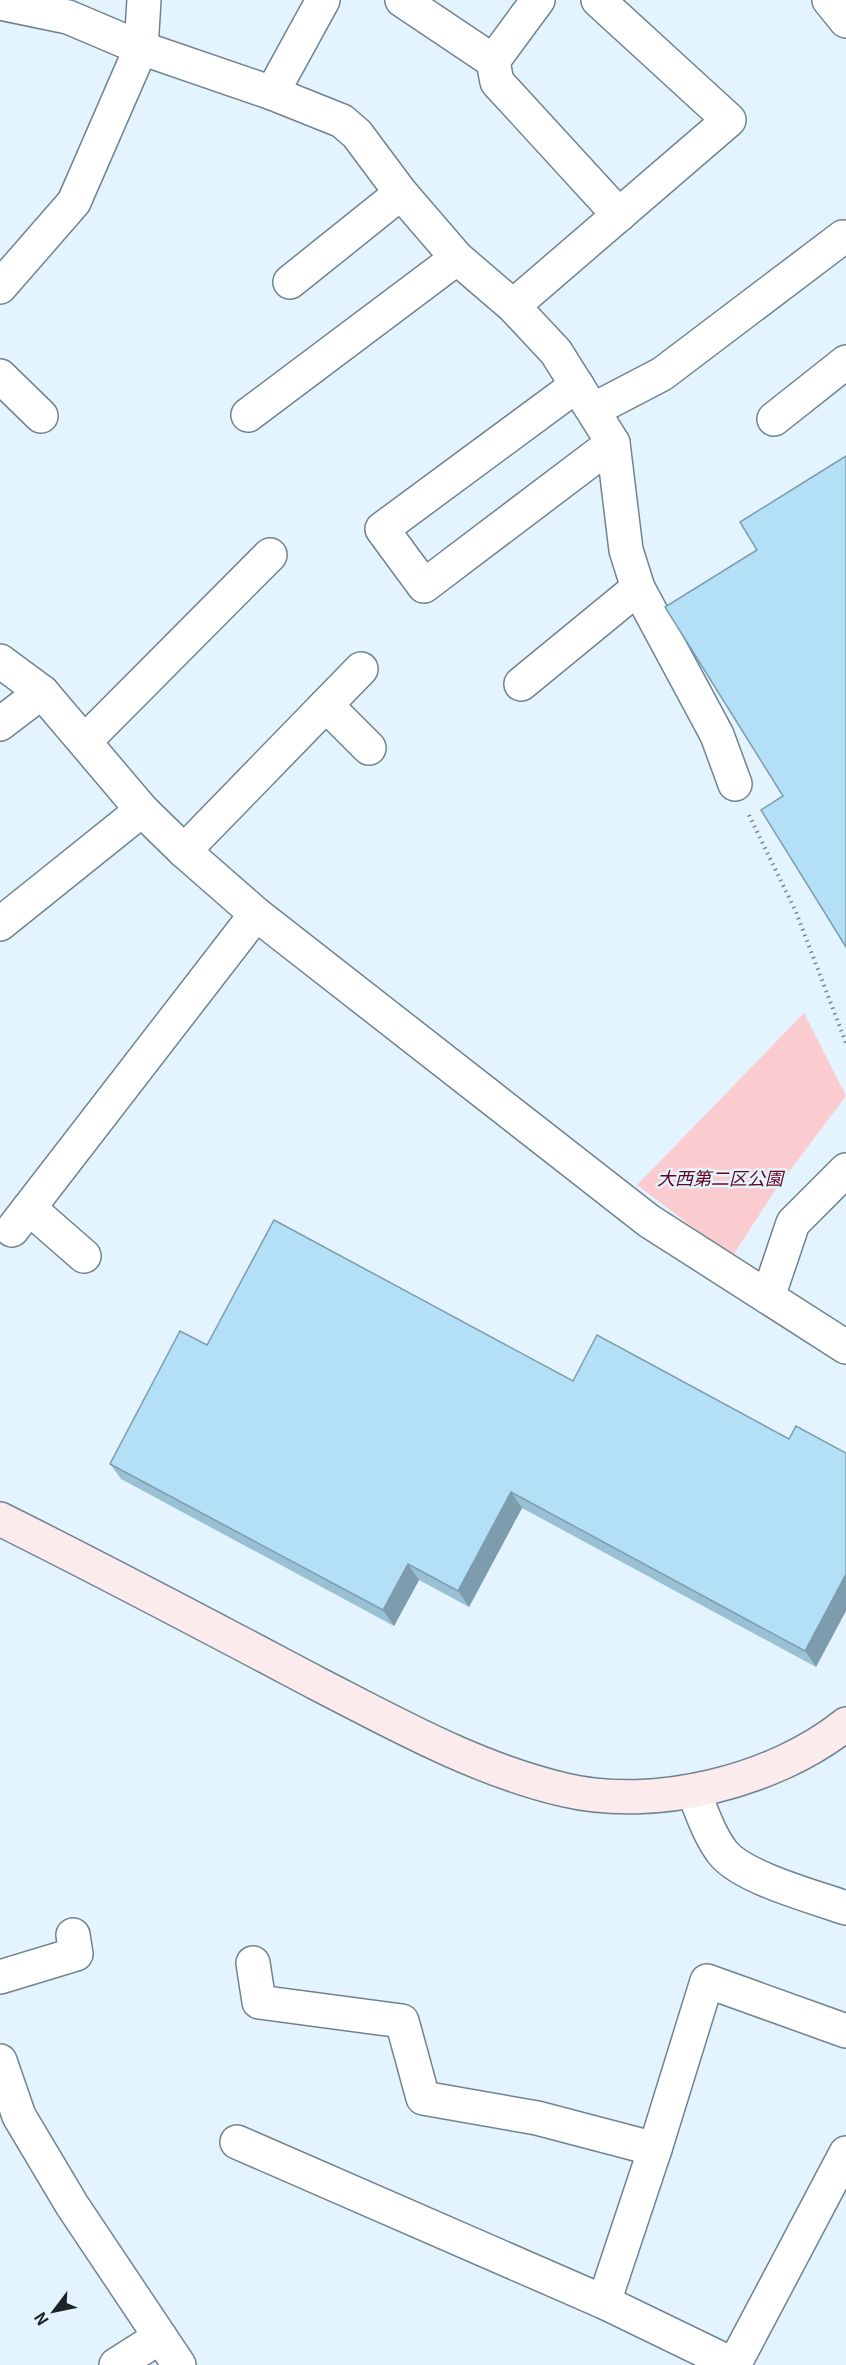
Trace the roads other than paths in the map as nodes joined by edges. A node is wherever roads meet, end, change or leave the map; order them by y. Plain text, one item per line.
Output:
1 (144, 0) edge
2 (323, 0) edge
3 (402, 0) edge
4 (538, 0) edge
5 (598, 0) edge
6 (829, 0) edge
7 (0, 3) edge
8 (846, 21) edge
9 (141, 48) junction
10 (493, 62) junction
11 (272, 93) junction
12 (401, 193) junction
13 (619, 215) junction
14 (843, 237) dead end
15 (458, 258) junction
16 (290, 282) dead end
17 (0, 287) edge
18 (513, 306) junction
19 (846, 363) edge
20 (0, 376) edge
21 (585, 398) junction
22 (248, 415) dead end
23 (41, 416) dead end
24 (774, 419) dead end
25 (613, 443) junction
26 (270, 555) dead end
27 (638, 588) junction
28 (0, 661) edge
29 (361, 669) dead end
30 (521, 684) dead end
31 (42, 692) junction
32 (326, 705) junction
33 (0, 724) edge
34 (86, 741) junction
35 (369, 748) dead end
36 (735, 784) road end
37 (142, 810) junction
38 (184, 851) junction
39 (256, 914) junction
40 (0, 924) edge
41 (846, 1170) edge
42 (84, 1256) dead end
43 (768, 1297) junction
44 (846, 1347) edge
45 (0, 1519) edge
46 (846, 1724) edge
47 (693, 1791) junction
48 (846, 1908) edge
49 (73, 1935) dead end
50 (253, 1963) dead end
51 (0, 1977) edge
52 (846, 2031) edge
53 (0, 2061) edge
54 (237, 2142) dead end
55 (655, 2149) junction
56 (842, 2170) edge
57 (604, 2302) junction
58 (160, 2337) junction
59 (116, 2365) edge
60 (180, 2365) edge
61 (734, 2365) edge

1 - 9 street
2 - 11 street
3 - 10 street
4 - 10 street
5 - 13 street
6 - 8 street
7 - 9 street
9 - 11 street
9 - 17 street
10 - 13 street
11 - 12 street
12 - 15 street
12 - 16 street
13 - 18 street
14 - 21 street
15 - 18 street
15 - 22 street
18 - 21 street
19 - 24 street
20 - 23 street
21 - 25 street
21 - 25 street
25 - 27 street
26 - 34 street
27 - 30 street
27 - 36 street
28 - 31 street
29 - 32 street
31 - 33 street
31 - 34 street
32 - 35 street
32 - 38 street
34 - 37 street
37 - 38 street
37 - 40 street
38 - 39 street
39 - 42 street
39 - 43 street
41 - 43 street
43 - 44 street
45 - 47 street
46 - 47 street
47 - 48 street
49 - 51 street
50 - 55 street
52 - 55 street
53 - 58 street
54 - 57 street
55 - 57 street
56 - 61 street
57 - 61 street
58 - 59 street
58 - 60 street

